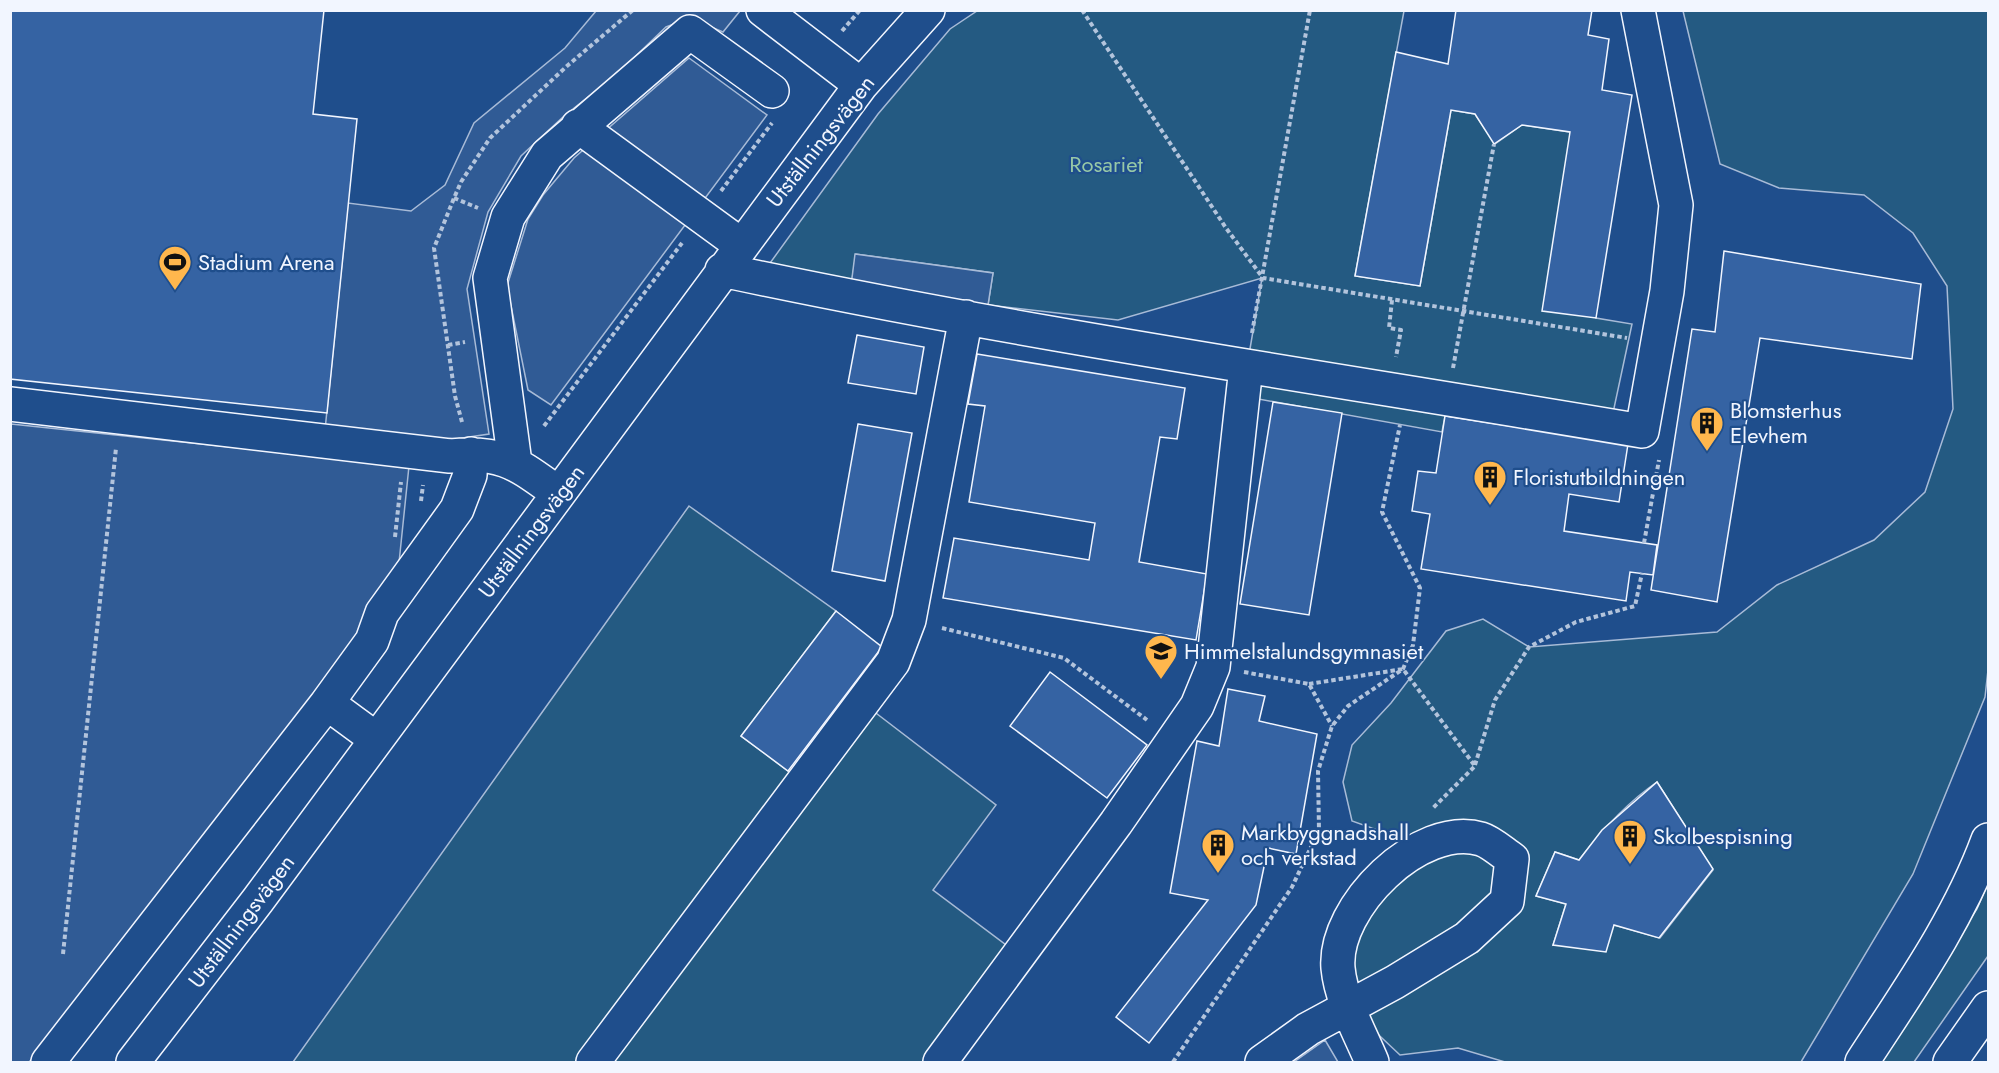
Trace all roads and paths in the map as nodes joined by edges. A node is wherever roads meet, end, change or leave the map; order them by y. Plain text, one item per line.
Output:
1 (763, 10) edge
2 (928, 10) edge
3 (1082, 10) edge
4 (1310, 10) edge
5 (1638, 10) edge
6 (861, 85) junction
7 (771, 91) dead end
8 (578, 126) junction
9 (1494, 144) dead end
10 (731, 258) junction
11 (1263, 278) junction
12 (1392, 300) junction
13 (1465, 312) junction
14 (966, 317) junction
15 (1659, 343) junction
16 (1245, 366) junction
17 (1399, 391) junction
18 (1447, 398) junction
19 (10, 404) edge
20 (104, 446) dead end
21 (116, 447) junction
22 (128, 448) dead end
23 (471, 454) junction
24 (515, 463) junction
25 (402, 475) dead end
26 (558, 493) junction
27 (394, 548) dead end
28 (1642, 573) dead end
29 (909, 620) junction
30 (1214, 667) junction
31 (1403, 669) junction
32 (1309, 684) junction
33 (327, 703) junction
34 (1332, 726) junction
35 (376, 739) junction
36 (1173, 740) junction
37 (1475, 766) junction
38 (1426, 814) dead end
39 (1989, 840) edge
40 (63, 954) dead end
41 (1348, 1006) junction
42 (1989, 1008) edge
43 (133, 1060) edge
44 (48, 1062) edge
45 (593, 1062) edge
46 (940, 1062) edge
47 (1173, 1062) edge
48 (1262, 1062) edge
49 (1372, 1062) edge
50 (1862, 1062) edge
51 (1950, 1062) edge

1 - 6 main road
2 - 6 main road, Utställningsvägen
3 - 11 path
4 - 11 path
5 - 15 main road
6 - 10 main road, Utställningsvägen
7 - 8 main road
8 - 10 main road
8 - 24 main road
9 - 13 path
10 - 14 main road
10 - 26 main road, Utställningsvägen
11 - 12 path
11 - 16 path
12 - 13 path
12 - 17 path
13 - 15 path
13 - 18 path
14 - 16 main road
14 - 29 main road
15 - 18 main road
16 - 17 main road
16 - 30 main road
17 - 18 main road
17 - 31 path
19 - 23 main road
20 - 21 path
21 - 22 path
21 - 40 path
23 - 24 main road
23 - 33 main road
24 - 26 main road
25 - 27 path
26 - 35 main road, Utställningsvägen
28 - 37 path
29 - 36 path
29 - 45 main road
30 - 32 path
30 - 36 main road
31 - 32 path
31 - 34 path
31 - 37 path
32 - 34 path
33 - 35 main road
33 - 44 main road
34 - 47 path
35 - 43 main road, Utställningsvägen
36 - 46 main road
37 - 38 path
39 - 50 main road
41 - 41 main road
41 - 48 main road
41 - 49 main road
42 - 51 main road

